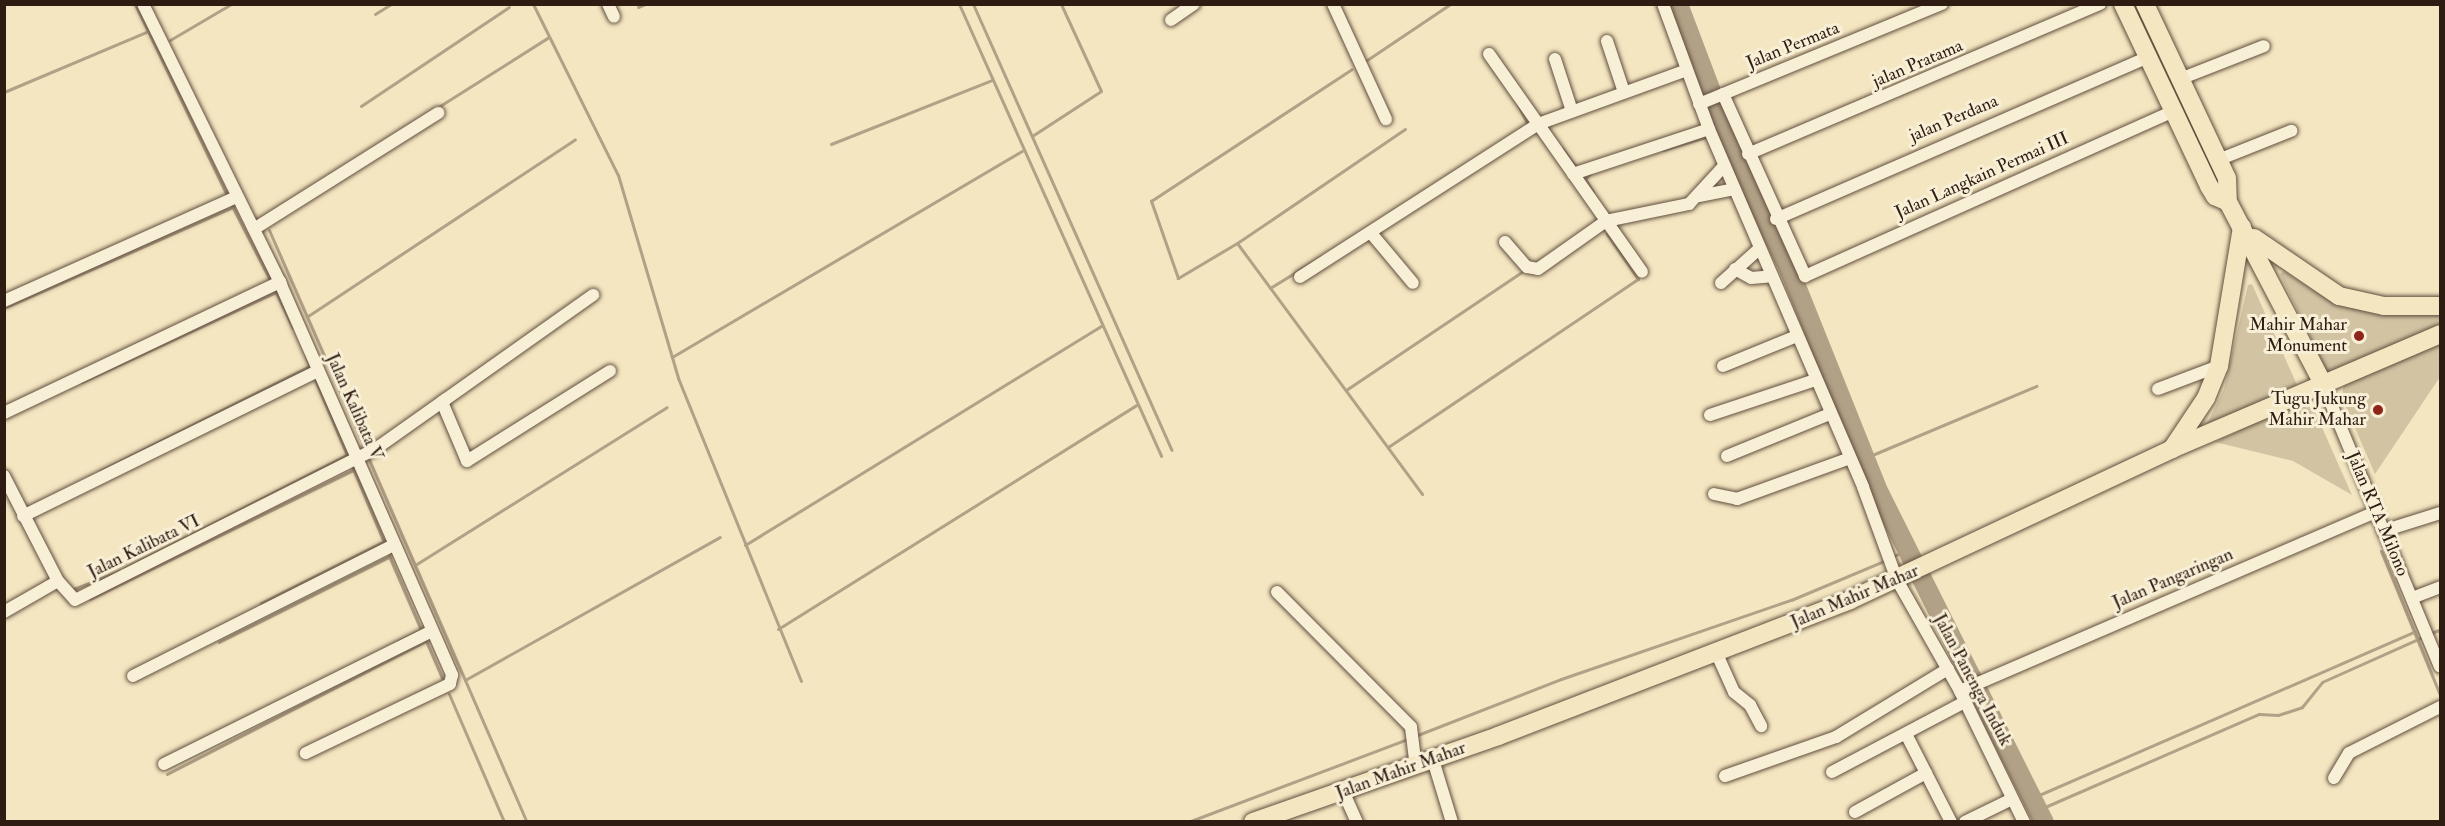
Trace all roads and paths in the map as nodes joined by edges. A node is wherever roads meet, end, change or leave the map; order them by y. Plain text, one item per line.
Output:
1 (143, 4) edge
2 (608, 4) edge
3 (1194, 4) edge
4 (1333, 4) edge
5 (1663, 4) edge
6 (1942, 4) edge
7 (2100, 4) edge
8 (2123, 4) edge
9 (2145, 4) edge
10 (614, 17) dead end
11 (1171, 20) dead end
12 (1607, 41) dead end
13 (2264, 46) dead end
14 (1489, 54) dead end
15 (2148, 57) junction
16 (1555, 60) dead end
17 (1687, 70) junction
18 (2180, 79) junction
19 (1624, 92) junction
20 (1713, 98) junction
21 (1572, 111) junction
22 (2174, 111) junction
23 (438, 113) dead end
24 (1386, 119) dead end
25 (1538, 124) junction
26 (1709, 129) junction
27 (2291, 131) dead end
28 (1748, 154) junction
29 (2218, 160) junction
30 (1724, 166) junction
31 (1573, 174) junction
32 (1734, 189) junction
33 (1699, 196) junction
34 (236, 197) junction
35 (2228, 202) junction
36 (1776, 219) junction
37 (1606, 221) junction
38 (2242, 227) junction
39 (254, 229) junction
40 (1371, 233) junction
41 (1505, 242) dead end
42 (1760, 248) junction
43 (1735, 269) junction
44 (1642, 272) dead end
45 (1772, 276) junction
46 (1300, 277) dead end
47 (280, 282) junction
48 (1413, 283) dead end
49 (1721, 283) dead end
50 (593, 295) dead end
51 (4, 301) edge
52 (2440, 306) edge
53 (2440, 334) edge
54 (1797, 336) junction
55 (1723, 366) dead end
56 (2219, 366) junction
57 (318, 371) junction
58 (610, 371) dead end
59 (1815, 380) junction
60 (2322, 382) junction
61 (2158, 389) dead end
62 (442, 402) junction
63 (4, 413) edge
64 (1830, 414) junction
65 (1710, 415) dead end
66 (2172, 449) junction
67 (363, 455) junction
68 (1727, 456) dead end
69 (1850, 458) junction
70 (4, 476) edge
71 (1714, 494) dead end
72 (2375, 512) junction
73 (2440, 513) edge
74 (23, 516) junction
75 (2383, 531) junction
76 (394, 545) junction
77 (1901, 578) junction
78 (58, 581) junction
79 (2440, 587) edge
80 (1277, 592) dead end
81 (2412, 598) junction
82 (4, 612) edge
83 (432, 631) junction
84 (1716, 652) junction
85 (2440, 667) edge
86 (1948, 669) junction
87 (133, 676) dead end
88 (1964, 693) junction
89 (2440, 707) edge
90 (1761, 726) dead end
91 (1906, 734) junction
92 (306, 753) dead end
93 (1424, 763) junction
94 (164, 764) dead end
95 (1832, 772) dead end
96 (1926, 773) junction
97 (1725, 776) dead end
98 (2334, 778) dead end
99 (1343, 791) junction
100 (2012, 799) junction
101 (1856, 812) dead end
102 (1253, 822) edge
103 (1357, 822) edge
104 (1452, 822) edge
105 (1950, 822) edge
106 (1965, 822) edge
107 (2024, 822) edge

1 - 34 street, Jalan Kalibata V
2 - 10 street
3 - 11 street
4 - 24 street
5 - 17 street
6 - 20 street, Jalan Permata
7 - 28 street, jalan Pratama
8 - 15 highway, Jalan RTA Milono
9 - 18 highway, Jalan RTA Milono
12 - 19 street
13 - 18 street
14 - 25 street
15 - 22 highway, Jalan RTA Milono
15 - 36 street, jalan Perdana
16 - 21 street
17 - 19 street
17 - 20 street
18 - 29 highway, Jalan RTA Milono
19 - 21 street
20 - 26 street, Jalan Panenga Induk
20 - 28 street
21 - 25 street
22 - 35 highway, Jalan RTA Milono
22 - 36 street, Jalan Langkain Permai III
23 - 39 street
25 - 31 street
25 - 40 street
26 - 30 street, Jalan Panenga Induk
26 - 31 street
27 - 29 street
28 - 36 street
29 - 35 highway, Jalan RTA Milono
30 - 32 street, Jalan Panenga Induk
30 - 33 street
31 - 37 street
32 - 33 street
32 - 42 street, Jalan Panenga Induk
33 - 37 street
34 - 39 street, Jalan Kalibata V
34 - 51 street
35 - 38 highway, Jalan RTA Milono
37 - 41 street
37 - 44 street
38 - 52 highway
38 - 56 highway
38 - 60 highway, Jalan RTA Milono
39 - 47 street, Jalan Kalibata V
40 - 46 street
40 - 48 street
42 - 43 street
42 - 45 street, Jalan Panenga Induk
43 - 45 street
43 - 49 street
45 - 54 street, Jalan Panenga Induk
47 - 57 street, Jalan Kalibata V
47 - 63 street
50 - 62 street
53 - 60 highway, Jalan Mahir Mahar
54 - 55 street
54 - 59 street, Jalan Panenga Induk
56 - 61 street
56 - 66 highway
57 - 67 street, Jalan Kalibata V
57 - 74 street
58 - 62 street
59 - 64 street, Jalan Panenga Induk
59 - 65 street
60 - 66 highway, Jalan Mahir Mahar
60 - 72 street, Jalan RTA Milono
62 - 67 street
64 - 68 street
64 - 69 street, Jalan Panenga Induk
66 - 77 highway, Jalan Mahir Mahar
67 - 76 street, Jalan Kalibata V
67 - 78 street, Jalan Kalibata VI
69 - 71 street
69 - 77 street, Jalan Panenga Induk
70 - 74 street, Jalan Kalibata VI
72 - 75 street, Jalan RTA Milono
72 - 88 street, Jalan Pangaringan
73 - 75 street
74 - 78 street, Jalan Kalibata VI
75 - 81 street, Jalan RTA Milono
76 - 83 street, Jalan Kalibata V
76 - 87 street
77 - 84 highway, Jalan Mahir Mahar
77 - 86 street, Jalan Panenga Induk
78 - 82 street
79 - 81 street
80 - 93 street
81 - 85 street, Jalan RTA Milono
83 - 92 street, Jalan Kalibata V
83 - 94 street
84 - 90 street
84 - 93 highway, Jalan Mahir Mahar
86 - 88 street, Jalan Panenga Induk
86 - 97 street
88 - 91 street, Jalan Pangaringan
88 - 100 street, Jalan Panenga Induk
89 - 98 street
91 - 95 street, Jalan Pangaringan
91 - 96 street
93 - 99 highway, Jalan Mahir Mahar
93 - 104 street
96 - 101 street
96 - 105 street
99 - 102 highway, Jalan Mahir Mahar
99 - 103 street
100 - 106 street
100 - 107 street, Jalan Panenga Induk

